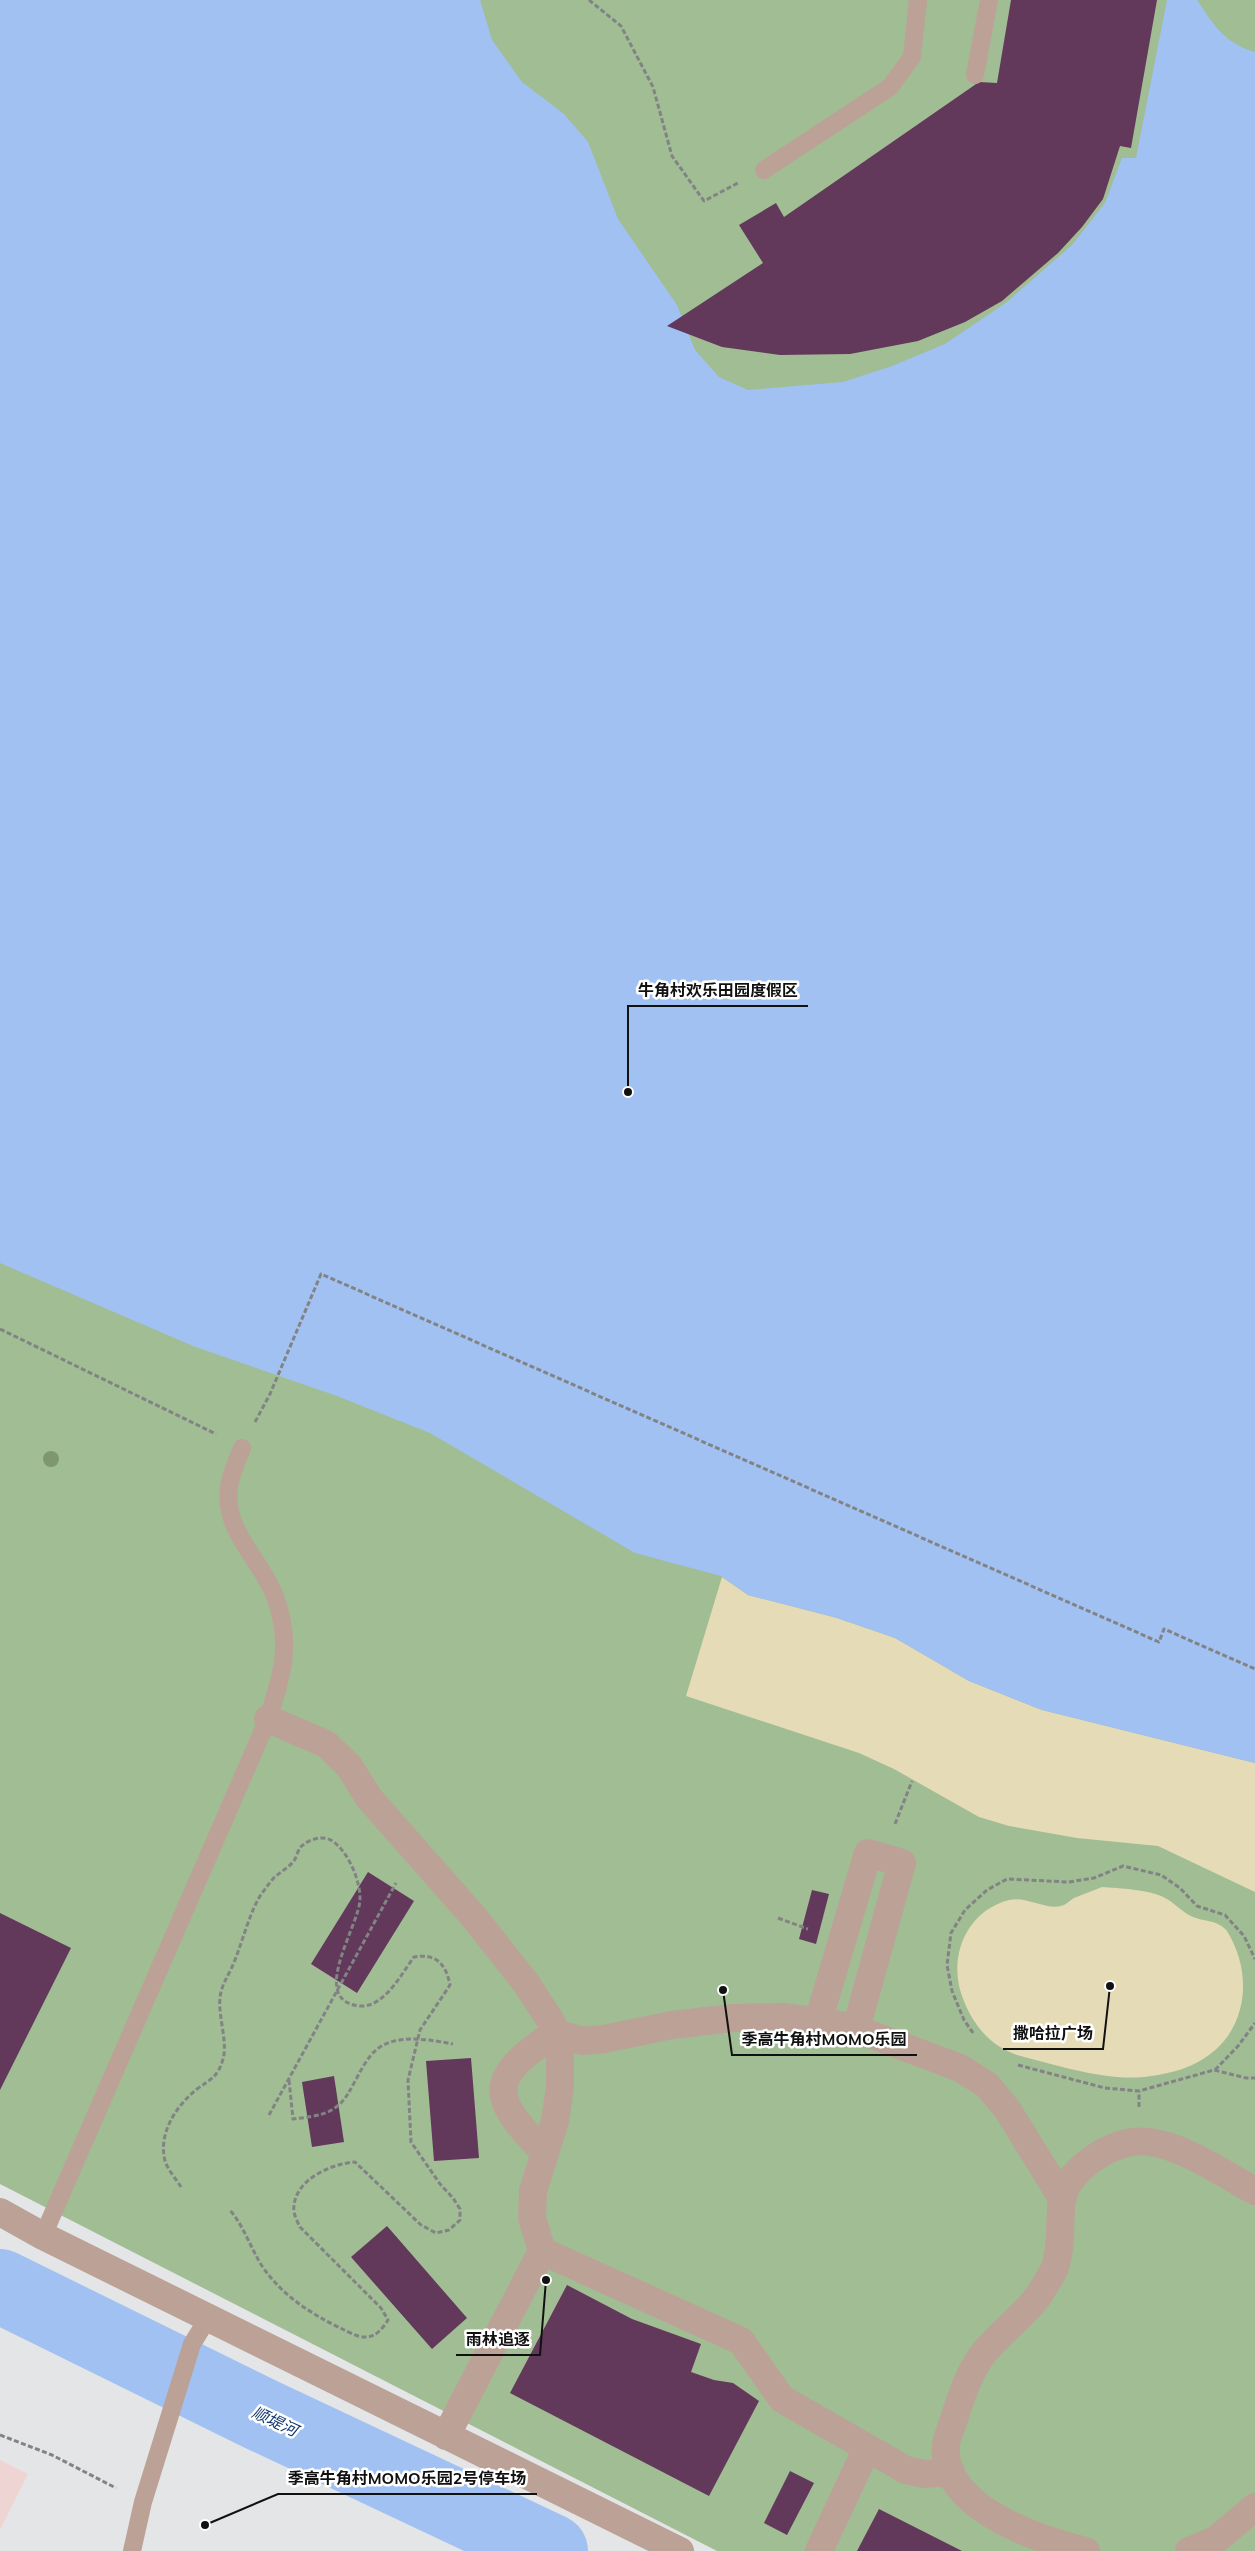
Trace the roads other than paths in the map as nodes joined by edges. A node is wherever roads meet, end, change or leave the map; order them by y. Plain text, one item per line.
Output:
1 (918, 0) edge
2 (989, 0) edge
3 (975, 75) dead end
4 (764, 170) road end
5 (242, 1448) road end
6 (268, 1719) junction
7 (853, 1903) junction
8 (888, 1914) junction
9 (839, 1950) junction
10 (874, 1963) junction
11 (818, 2022) junction
12 (856, 2029) junction
13 (555, 2033) junction
14 (545, 2153) junction
15 (1255, 2191) edge
16 (1062, 2198) junction
17 (0, 2212) edge
18 (43, 2236) junction
19 (542, 2251) junction
20 (208, 2318) junction
21 (446, 2436) junction
22 (867, 2448) junction
23 (951, 2472) junction
24 (1255, 2508) edge
25 (132, 2551) edge
26 (680, 2551) edge
27 (819, 2551) edge
28 (1086, 2551) edge
29 (1189, 2551) edge

1 - 4 lane
2 - 3 lane
5 - 6 lane
6 - 13 street
6 - 18 lane
7 - 8 street
7 - 8 street
7 - 9 street
8 - 10 street
9 - 10 street
9 - 11 street
10 - 12 street
11 - 12 street
11 - 13 street
12 - 16 street
13 - 14 street
13 - 14 street
14 - 19 street
15 - 16 street
16 - 23 street
17 - 18 street
18 - 20 street
19 - 21 street
19 - 22 street
20 - 21 street
20 - 25 lane
21 - 26 street
22 - 23 street
22 - 27 street
23 - 28 street
24 - 29 street

